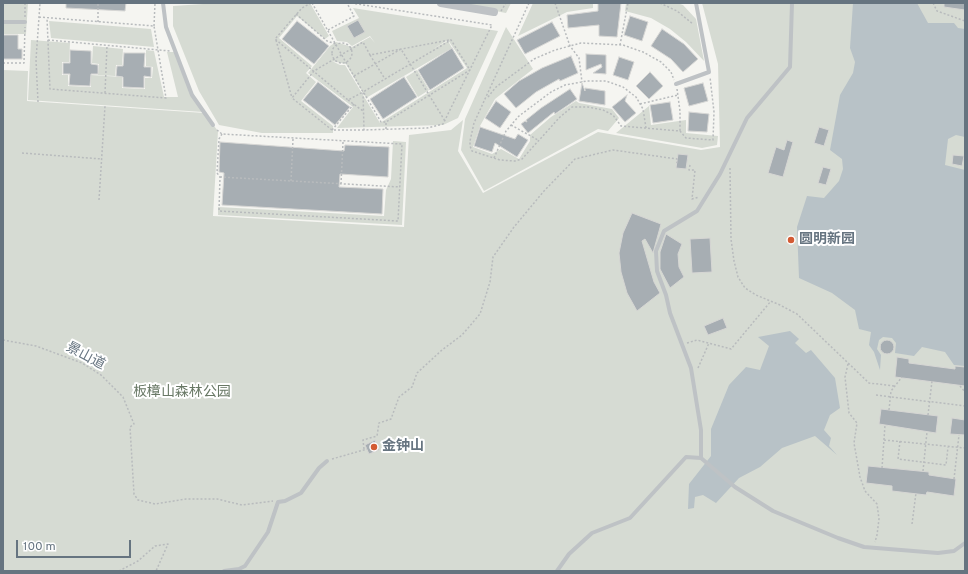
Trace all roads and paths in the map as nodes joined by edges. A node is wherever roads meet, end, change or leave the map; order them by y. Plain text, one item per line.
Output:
1 (25, 3) edge
2 (40, 3) edge
3 (98, 3) edge
4 (155, 3) edge
5 (164, 3) edge
6 (312, 3) edge
7 (348, 3) edge
8 (351, 3) edge
9 (441, 3) edge
10 (529, 3) edge
11 (555, 3) edge
12 (628, 3) edge
13 (660, 3) edge
14 (696, 3) edge
15 (792, 3) edge
16 (933, 3) edge
17 (494, 12) dead end
18 (296, 14) junction
19 (39, 18) junction
20 (47, 18) junction
21 (965, 21) edge
22 (3, 22) edge
23 (25, 22) junction
24 (98, 22) junction
25 (154, 26) junction
26 (328, 30) junction
27 (701, 30) junction
28 (275, 39) junction
29 (48, 40) junction
30 (451, 40) junction
31 (336, 44) junction
32 (620, 45) junction
33 (107, 46) junction
34 (570, 46) junction
35 (351, 49) junction
36 (401, 49) junction
37 (158, 50) junction
38 (176, 52) junction
39 (342, 55) junction
40 (370, 55) junction
41 (334, 59) junction
42 (346, 62) junction
43 (3, 63) edge
44 (376, 64) junction
45 (410, 65) junction
46 (470, 70) junction
47 (314, 71) junction
48 (709, 72) junction
49 (354, 76) junction
50 (385, 79) junction
51 (582, 82) junction
52 (676, 84) junction
53 (364, 92) junction
54 (105, 93) junction
55 (678, 95) junction
56 (429, 96) junction
57 (292, 98) junction
58 (486, 99) junction
59 (348, 100) junction
60 (38, 102) dead end
61 (354, 104) junction
62 (640, 104) junction
63 (105, 106) dead end
64 (364, 111) junction
65 (445, 120) junction
66 (386, 122) junction
67 (213, 125) joint
68 (512, 125) junction
69 (646, 128) junction
70 (386, 129) junction
71 (332, 130) junction
72 (364, 130) junction
73 (680, 131) junction
74 (222, 134) junction
75 (293, 138) junction
76 (538, 140) junction
77 (343, 141) junction
78 (22, 153) dead end
79 (494, 158) junction
80 (102, 159) junction
81 (676, 162) dead end
82 (690, 165) dead end
83 (730, 167) dead end
84 (220, 178) junction
85 (291, 181) junction
86 (341, 184) junction
87 (400, 187) junction
88 (707, 196) junction
89 (99, 200) dead end
90 (771, 301) junction
91 (3, 340) edge
92 (709, 343) junction
93 (682, 345) junction
94 (848, 364) junction
95 (902, 377) dead end
96 (693, 379) junction
97 (932, 381) dead end
98 (894, 386) junction
99 (960, 386) dead end
100 (965, 392) edge
101 (876, 395) dead end
102 (890, 397) junction
103 (930, 401) junction
104 (965, 406) edge
105 (889, 410) dead end
106 (928, 415) dead end
107 (885, 425) dead end
108 (927, 432) dead end
109 (959, 435) dead end
110 (884, 440) junction
111 (900, 442) junction
112 (926, 444) junction
113 (948, 447) junction
114 (367, 448) dead end
115 (957, 448) junction
116 (965, 448) edge
117 (364, 449) junction
118 (700, 458) junction
119 (327, 461) joint
120 (924, 462) junction
121 (882, 468) dead end
122 (923, 471) dead end
123 (954, 479) dead end
124 (916, 494) dead end
125 (278, 502) junction
126 (912, 524) dead end
127 (965, 543) edge
128 (872, 548) junction
129 (119, 571) edge
130 (156, 571) edge
131 (224, 571) edge
132 (557, 571) edge

1 - 23 path
2 - 19 path
3 - 24 path
4 - 25 path
5 - 38 lane
6 - 18 path
6 - 26 path
7 - 26 path
8 - 46 path
9 - 17 street
10 - 58 path
11 - 34 path
12 - 32 path
13 - 27 path
14 - 27 lane
15 - 88 lane
16 - 21 path
18 - 28 path
18 - 31 path
19 - 20 path
19 - 60 path
20 - 24 path
20 - 29 path
22 - 23 lane
23 - 43 path
24 - 25 path
25 - 37 path
26 - 31 path
27 - 48 lane
28 - 47 path
28 - 57 path
29 - 33 path
29 - 54 path
30 - 36 path
30 - 45 path
30 - 46 path
31 - 35 path
31 - 39 path
31 - 41 path
32 - 34 path
32 - 52 path
33 - 37 path
33 - 54 path
34 - 51 path
34 - 58 path
35 - 39 path
35 - 40 path
35 - 42 path
36 - 40 path
36 - 44 path
36 - 45 path
37 - 38 path
37 - 54 path
38 - 67 lane
39 - 41 path
39 - 42 path
40 - 44 path
41 - 42 path
41 - 47 path
42 - 49 path
44 - 49 path
44 - 50 path
45 - 50 path
45 - 56 path
46 - 56 path
46 - 65 path
47 - 57 path
47 - 59 path
48 - 52 lane
48 - 73 path
49 - 53 path
50 - 53 path
51 - 62 path
51 - 68 path
52 - 55 path
53 - 59 path
53 - 64 path
53 - 66 path
55 - 62 path
55 - 73 path
56 - 65 path
56 - 66 path
57 - 71 path
58 - 79 path
59 - 61 path
61 - 64 path
61 - 71 path
62 - 69 path
63 - 80 path
64 - 72 path
65 - 70 path
66 - 70 path
67 - 74 path
68 - 76 path
68 - 79 path
69 - 73 path
69 - 76 path
70 - 72 path
71 - 72 path
74 - 75 path
74 - 84 path
75 - 77 path
75 - 85 path
76 - 79 path
77 - 86 path
77 - 87 path
78 - 80 path
80 - 89 path
81 - 117 path
82 - 88 path
83 - 90 path
84 - 85 path
84 - 87 path
85 - 86 path
86 - 87 path
88 - 93 lane
90 - 92 path
90 - 94 path
91 - 125 path, 景山道
92 - 93 path
92 - 96 path
93 - 96 lane
94 - 98 path
94 - 128 path
95 - 98 path
96 - 118 lane
97 - 103 path
98 - 102 path
99 - 100 path
101 - 102 path
102 - 103 path
102 - 105 path
103 - 104 path
103 - 106 path
107 - 110 path
108 - 112 path
109 - 115 path
110 - 111 path
110 - 121 path
111 - 112 path
111 - 120 path
112 - 113 path
112 - 120 path
113 - 115 path
113 - 120 path
114 - 117 path
115 - 116 path
115 - 123 path
117 - 119 path
118 - 128 lane
118 - 132 lane
119 - 125 lane
120 - 122 path
124 - 126 path
125 - 131 lane
127 - 128 lane
129 - 130 path

